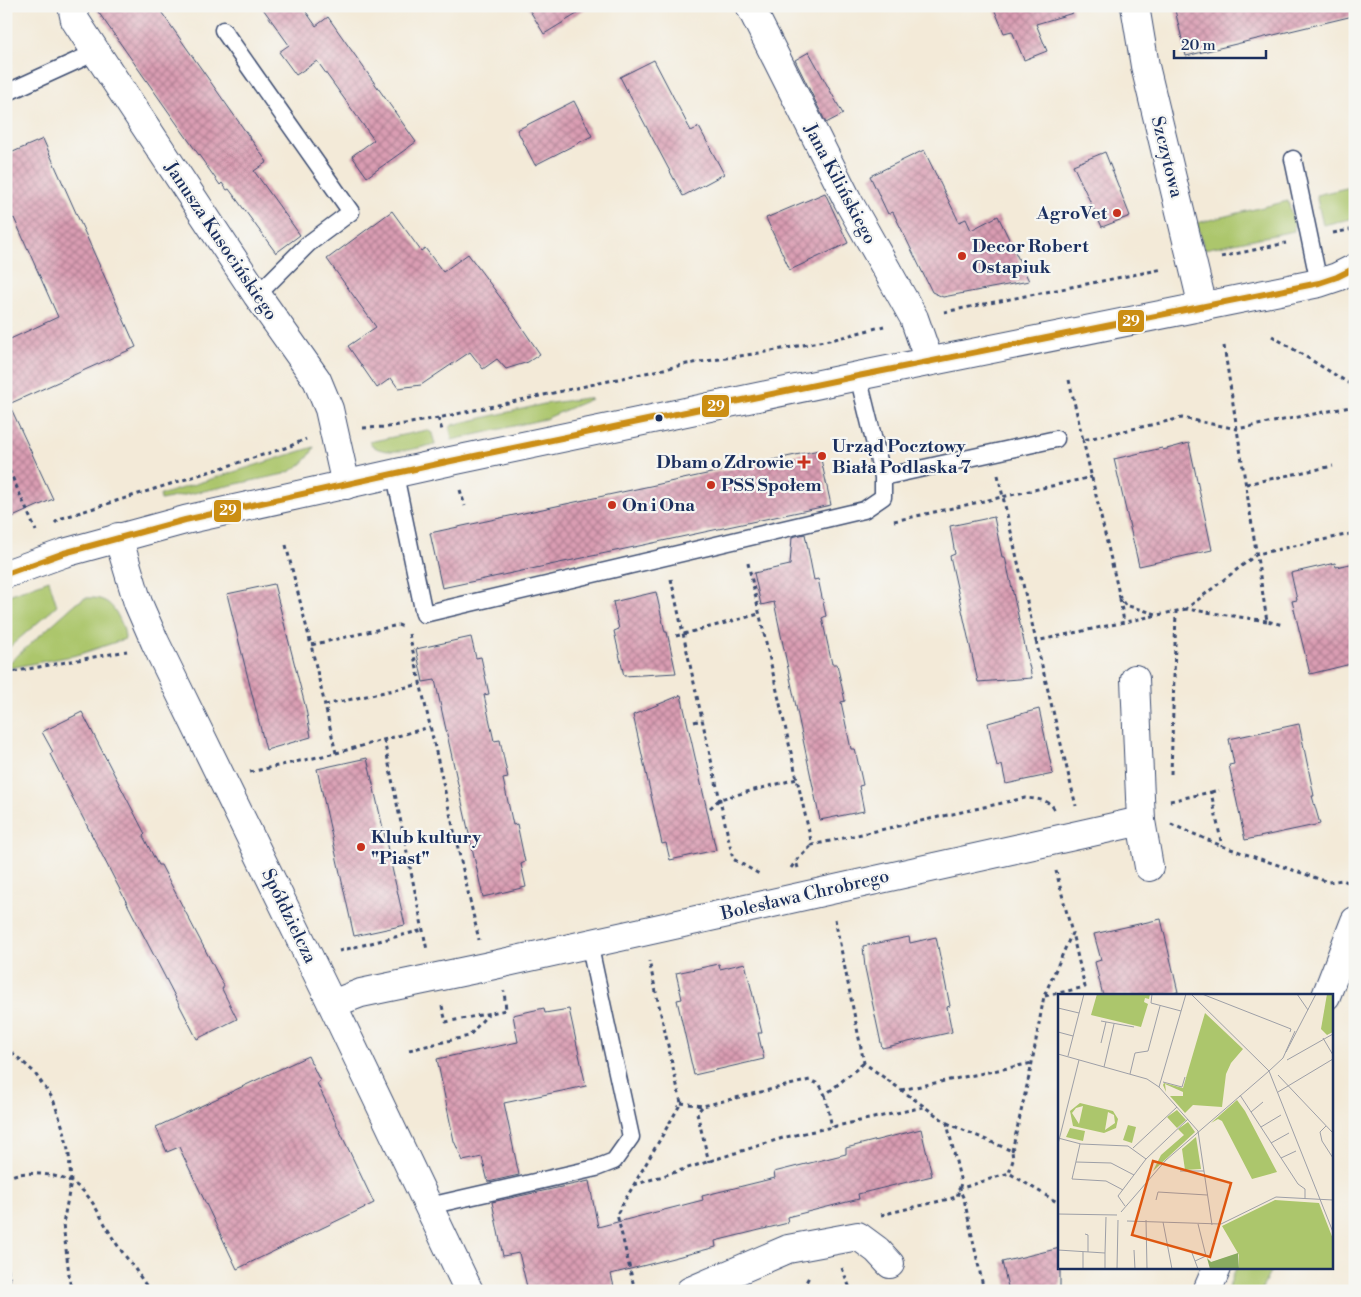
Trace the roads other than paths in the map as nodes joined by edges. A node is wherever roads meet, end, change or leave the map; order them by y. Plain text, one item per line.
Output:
1 (72, 6) edge
2 (750, 6) edge
3 (1135, 6) edge
4 (223, 30) dead end
5 (96, 52) junction
6 (6, 93) edge
7 (1293, 159) dead end
8 (1341, 277) edge
9 (256, 295) junction
10 (1203, 307) junction
11 (928, 362) junction
12 (858, 376) junction
13 (1056, 439) road end
14 (396, 475) junction
15 (883, 477) junction
16 (346, 485) junction
17 (118, 537) junction
18 (6, 574) edge
19 (1135, 679) dead end
20 (1141, 821) junction
21 (1149, 867) dead end
22 (1355, 921) edge
23 (589, 943) junction
24 (1327, 994) edge
25 (332, 1004) junction
26 (429, 1206) junction
27 (890, 1264) dead end
28 (1216, 1270) edge
29 (469, 1291) edge
30 (690, 1291) edge
31 (1207, 1291) edge

1 - 5 street, Janusza Kusocińskiego
2 - 11 street, Jana Kilińskiego
3 - 10 street, Szczytowa
4 - 9 lane
5 - 6 lane
5 - 9 street, Janusza Kusocińskiego
7 - 8 lane
8 - 10 street
9 - 16 street, Janusza Kusocińskiego
10 - 11 street
11 - 12 street
12 - 14 street
12 - 15 lane
13 - 15 lane
14 - 15 lane
14 - 16 street
16 - 17 street
17 - 18 street
17 - 25 street, Spółdzielcza
19 - 20 street
20 - 21 street
20 - 23 street, Bolesława Chrobrego
22 - 24 street
23 - 25 street, Bolesława Chrobrego
23 - 26 lane
25 - 26 street, Spółdzielcza
26 - 29 street, Spółdzielcza
27 - 30 street
28 - 31 street

